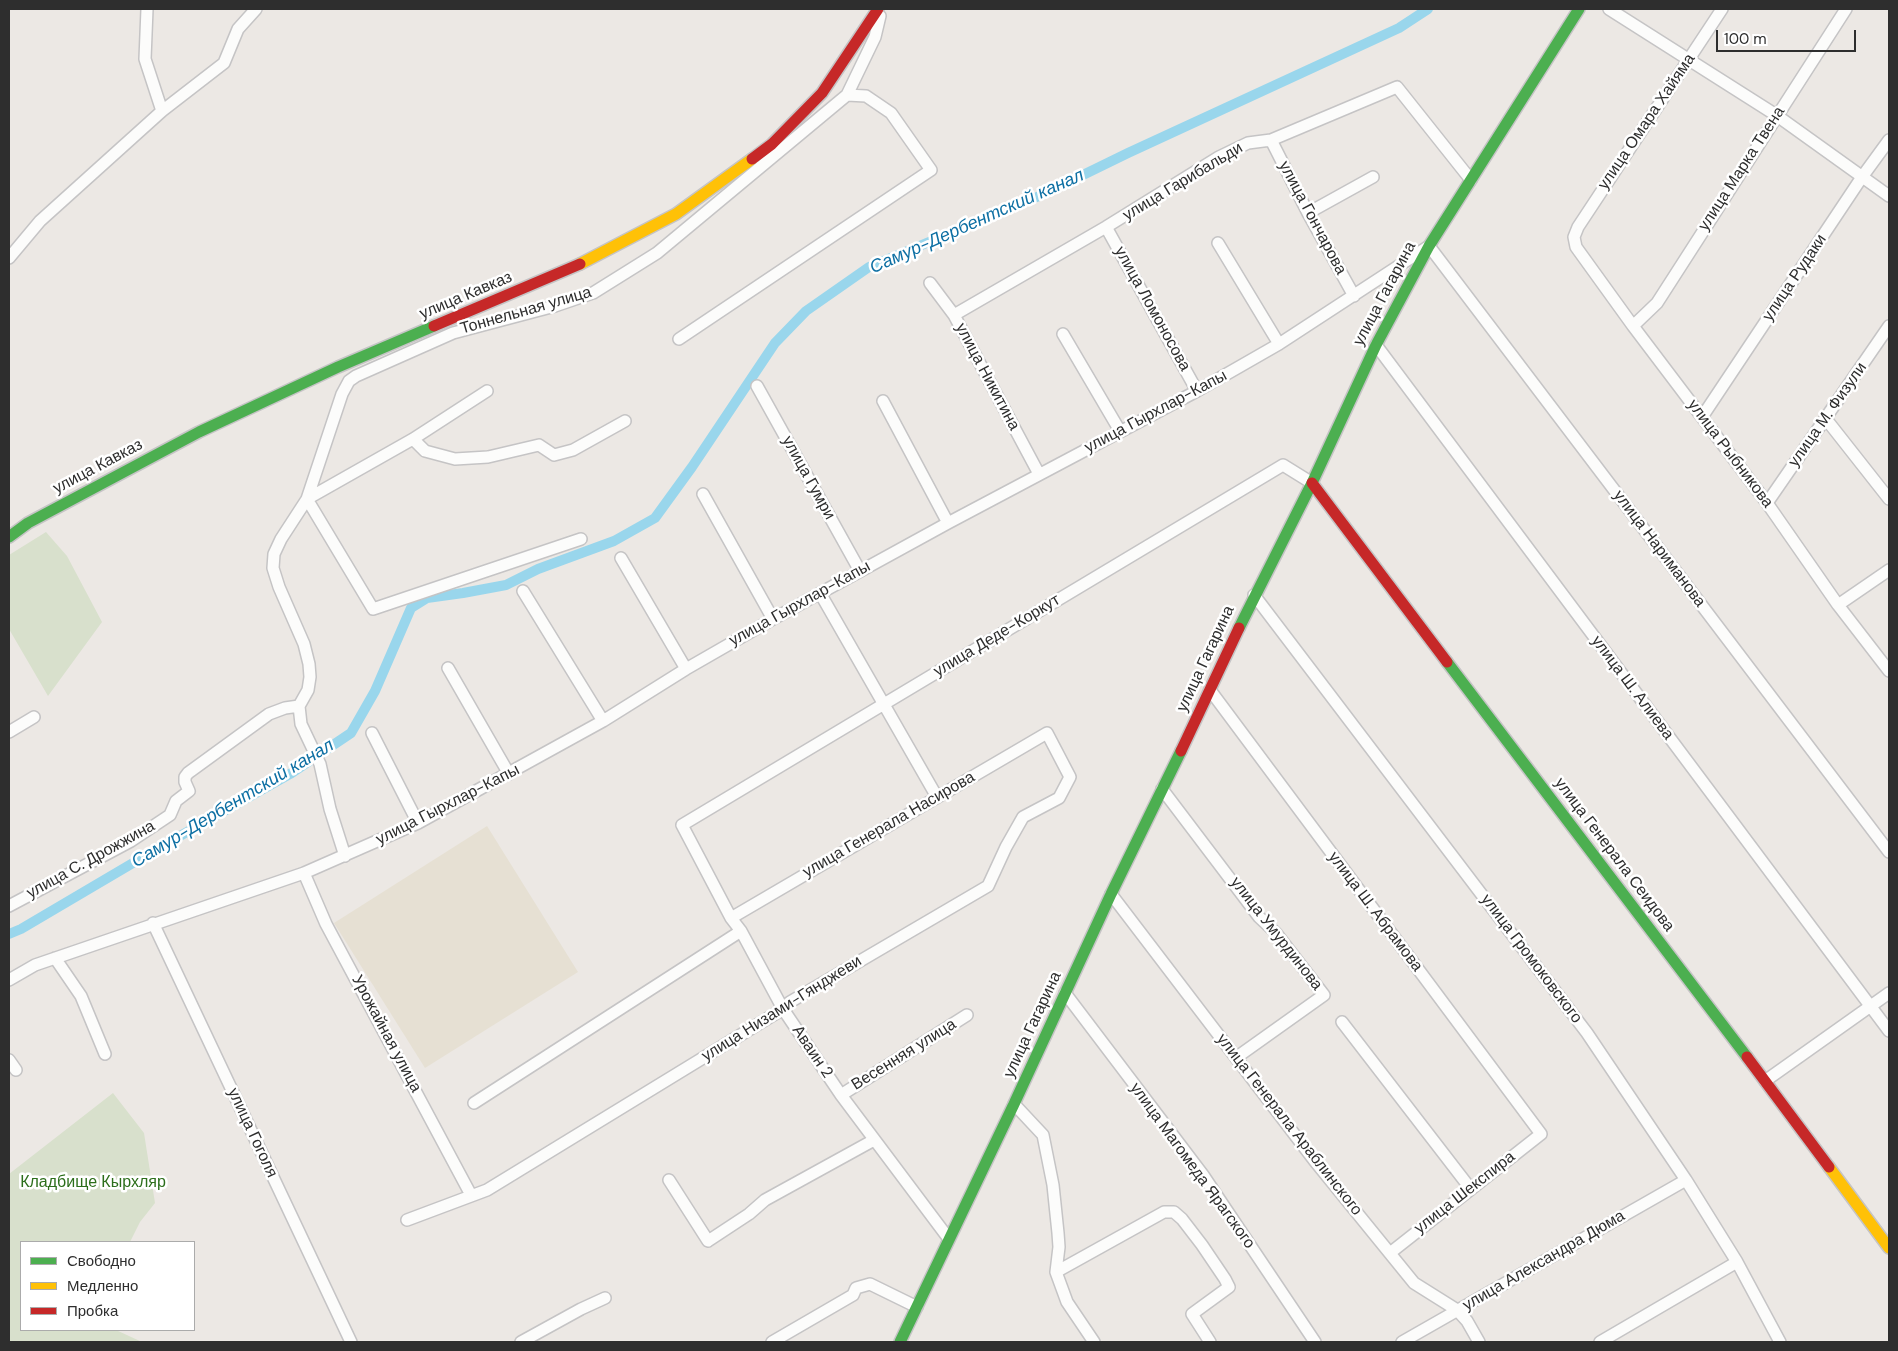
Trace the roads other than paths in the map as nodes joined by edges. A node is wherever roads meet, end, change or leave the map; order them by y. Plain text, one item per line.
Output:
1 (147, 9) edge
2 (256, 9) edge
3 (878, 9) edge
4 (882, 9) edge
5 (1579, 9) edge
6 (1609, 9) edge
7 (1722, 9) edge
8 (1846, 9) edge
9 (1689, 59) junction
10 (847, 95) junction
11 (162, 111) junction
12 (1776, 115) junction
13 (1271, 140) junction
14 (1889, 140) edge
15 (1884, 152) edge
16 (1373, 177) dead end
17 (1862, 177) junction
18 (1471, 180) junction
19 (1889, 196) edge
20 (1308, 213) junction
21 (1106, 227) junction
22 (1574, 237) joint
23 (1218, 243) dead end
24 (1429, 246) junction
25 (9, 258) edge
26 (930, 283) dead end
27 (1354, 296) junction
28 (954, 315) junction
29 (1633, 326) junction
30 (1889, 326) edge
31 (1063, 334) dead end
32 (679, 339) dead end
33 (1279, 344) junction
34 (1376, 345) junction
35 (338, 367) junction
36 (757, 386) dead end
37 (487, 391) dead end
38 (1197, 391) junction
39 (342, 394) junction
40 (883, 401) dead end
41 (1702, 417) junction
42 (1826, 419) junction
43 (624, 421) dead end
44 (1120, 431) junction
45 (413, 439) junction
46 (1039, 474) junction
47 (1312, 483) junction
48 (704, 494) dead end
49 (306, 499) junction
50 (1889, 500) edge
51 (1767, 503) junction
52 (948, 524) junction
53 (9, 537) edge
54 (581, 539) dead end
55 (621, 558) dead end
56 (1889, 570) edge
57 (860, 571) junction
58 (523, 591) dead end
59 (820, 593) junction
60 (1254, 595) junction
61 (1838, 605) junction
62 (773, 619) junction
63 (448, 668) dead end
64 (686, 669) junction
65 (1889, 671) edge
66 (1210, 690) junction
67 (884, 704) junction
68 (299, 706) junction
69 (34, 716) dead end
70 (603, 721) junction
71 (9, 732) edge
72 (372, 733) dead end
73 (1047, 733) joint
74 (509, 774) junction
75 (1162, 789) junction
76 (938, 797) junction
77 (418, 823) junction
78 (682, 825) joint
79 (1889, 852) edge
80 (345, 856) junction
81 (304, 873) junction
82 (1111, 894) junction
83 (9, 906) edge
84 (732, 918) junction
85 (153, 923) junction
86 (741, 931) junction
87 (55, 958) junction
88 (9, 980) edge
89 (1065, 993) junction
90 (1889, 994) edge
91 (1870, 1007) junction
92 (783, 1009) junction
93 (968, 1015) dead end
94 (1342, 1022) dead end
95 (1889, 1031) edge
96 (106, 1054) dead end
97 (1237, 1058) junction
98 (9, 1060) edge
99 (16, 1070) dead end
100 (1765, 1080) junction
101 (841, 1095) junction
102 (474, 1103) dead end
103 (1014, 1104) junction
104 (1541, 1134) joint
105 (874, 1140) junction
106 (669, 1180) dead end
107 (1686, 1180) junction
108 (1470, 1188) junction
109 (470, 1195) junction
110 (407, 1220) dead end
111 (949, 1239) junction
112 (1889, 1248) edge
113 (1390, 1253) junction
114 (1737, 1262) junction
115 (1056, 1272) junction
116 (605, 1298) dead end
117 (917, 1307) junction
118 (1457, 1310) junction
119 (351, 1342) edge
120 (521, 1342) edge
121 (772, 1342) edge
122 (900, 1342) edge
123 (1094, 1342) edge
124 (1210, 1342) edge
125 (1315, 1342) edge
126 (1402, 1342) edge
127 (1479, 1342) edge
128 (1600, 1342) edge
129 (1780, 1342) edge

1 - 11 street
2 - 11 street
3 - 35 main road, улица Кавказ
4 - 10 street
5 - 18 main road, улица Гагарина
6 - 9 street
7 - 9 street, улица Омара Хайяма
8 - 12 street, улица Марка Твена
9 - 12 street
9 - 22 street, улица Омара Хайяма
10 - 32 street
10 - 39 street, Тоннельная улица
11 - 25 street
12 - 17 street
12 - 29 street, улица Марка Твена
13 - 18 street, улица Гарибальди
13 - 20 street, улица Гончарова
13 - 21 street, улица Гарибальди
14 - 15 street, улица Рудаки
15 - 17 street, улица Рудаки
16 - 20 street
17 - 19 street
17 - 41 street, улица Рудаки
18 - 24 main road, улица Гагарина
20 - 27 street, улица Гончарова
21 - 28 street, улица Гарибальди
21 - 38 street, улица Ломоносова
22 - 29 street, улица Рыбникова
23 - 33 street
24 - 27 street, улица Гырхлар-Капы
24 - 34 main road, улица Гагарина
24 - 79 street, улица Нариманова
26 - 28 street, улица Никитина
27 - 33 street, улица Гырхлар-Капы
28 - 46 street, улица Никитина
29 - 41 street, улица Рыбникова
30 - 42 street, улица М. Физули
31 - 44 street
33 - 38 street, улица Гырхлар-Капы
34 - 47 main road, улица Гагарина
34 - 91 street, улица Ш. Алиева
35 - 39 street
35 - 53 main road, улица Кавказ
36 - 57 street, улица Гумри
37 - 45 street
38 - 44 street, улица Гырхлар-Капы
39 - 49 street, Тоннельная улица
40 - 52 street
41 - 51 street, улица Рыбникова
42 - 50 street
42 - 51 street, улица М. Физули
43 - 45 street
44 - 46 street, улица Гырхлар-Капы
45 - 49 street
46 - 52 street, улица Гырхлар-Капы
47 - 60 main road, улица Гагарина
47 - 67 street, улица Деде-Коркут
47 - 100 main road, улица Генерала Сеидова
48 - 62 street
49 - 54 street
49 - 68 street, Тоннельная улица
51 - 61 street, улица Рыбникова
52 - 57 street, улица Гырхлар-Капы
55 - 64 street
56 - 61 street
57 - 59 street, улица Гырхлар-Капы
58 - 70 street
59 - 62 street, улица Гырхлар-Капы
59 - 67 street
60 - 66 main road, улица Гагарина
60 - 107 street, улица Громоковского
61 - 65 street, улица Рыбникова
62 - 64 street, улица Гырхлар-Капы
63 - 74 street
64 - 70 street, улица Гырхлар-Капы
66 - 75 main road, улица Гагарина
66 - 104 street, улица Ш. Абрамова
67 - 76 street
67 - 78 street, улица Деде-Коркут
68 - 80 street
68 - 83 street, улица С. Дрожжина
69 - 71 street
70 - 74 street, улица Гырхлар-Капы
72 - 77 street
73 - 76 street, улица Генерала Насирова
73 - 92 street, улица Низами-Гянджеви
74 - 77 street, улица Гырхлар-Капы
75 - 82 main road, улица Гагарина
75 - 97 street, улица Умурдинова
76 - 84 street, улица Генерала Насирова
77 - 80 street, улица Гырхлар-Капы
78 - 84 street, Аваин 2
80 - 81 street, улица Гырхлар-Капы
81 - 85 street, улица Гырхлар-Капы
81 - 109 street, Урожайная улица
82 - 89 main road, улица Гагарина
82 - 97 street, улица Генерала Араблинского
84 - 86 street, Аваин 2
85 - 87 street
85 - 119 street, улица Гоголя
86 - 92 street, Аваин 2
86 - 102 street
87 - 88 street
87 - 96 street
89 - 103 main road, улица Гагарина
89 - 125 street, улица Магомеда Ярагского
90 - 91 street
91 - 95 street, улица Ш. Алиева
91 - 100 street
92 - 101 street, Аваин 2
92 - 109 street, улица Низами-Гянджеви
93 - 101 street, Весенняя улица
94 - 108 street
97 - 113 street, улица Генерала Араблинского
98 - 99 street
100 - 112 main road, улица Генерала Сеидова
101 - 105 street, Аваин 2
103 - 111 main road, улица Гагарина
103 - 115 street
104 - 108 street, улица Шекспира
105 - 106 street
105 - 111 street, Аваин 2
107 - 114 street, улица Громоковского
107 - 118 street, улица Александра Дюма
108 - 113 street, улица Шекспира
109 - 110 street, улица Низами-Гянджеви
111 - 117 main road, улица Гагарина
113 - 118 street, улица Генерала Араблинского
114 - 128 street
114 - 129 street, улица Громоковского
115 - 123 street
115 - 124 street
116 - 120 street
117 - 121 street
117 - 122 main road, улица Гагарина
118 - 126 street, улица Александра Дюма
118 - 127 street, улица Генерала Араблинского

